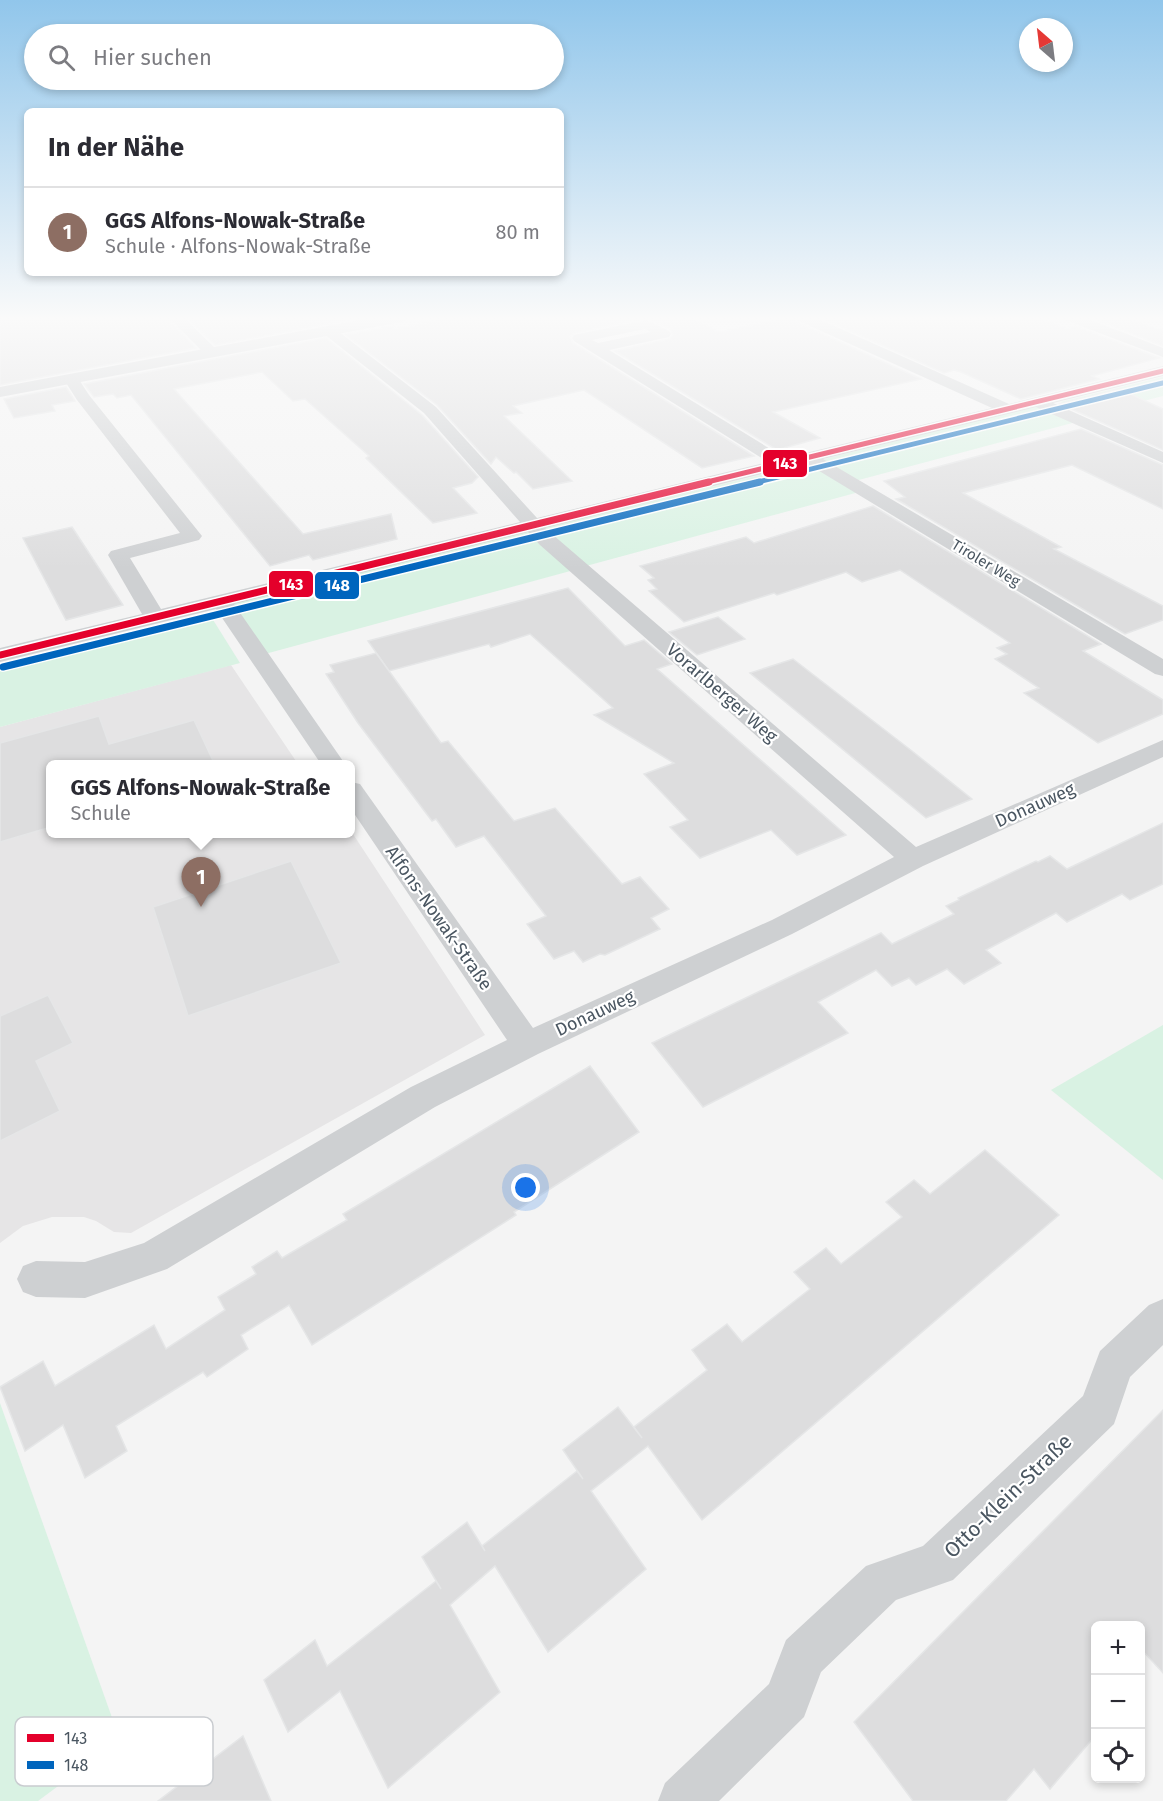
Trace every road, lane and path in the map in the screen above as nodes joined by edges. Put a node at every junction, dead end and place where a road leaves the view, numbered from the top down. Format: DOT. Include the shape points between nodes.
graph roads {
  1 [pos="86,401"];
  2 [pos="419,401"];
  3 [pos="682,401"];
  4 [pos="990,401"];
  5 [pos="1043,401"];
  6 [pos="1039,402"];
  7 [pos="1008,409"];
  8 [pos="809,458"];
  9 [pos="1163,458"];
  10 [pos="783,464"];
  11 [pos="531,525"];
  12 [pos="221,601"];
  13 [pos="155,618"];
  14 [pos="0,655"];
  15 [pos="1163,669"];
  16 [pos="1163,748"];
  17 [pos="330,760"];
  18 [pos="355,796"];
  19 [pos="914,859"];
  20 [pos="527,1045"];
  21 [pos="36,1279"];
  22 [pos="1163,1318"];
  23 [pos="683,1801"];
  1 -- 13 [label="street" via="192,536 118,555"];
  2 -- 11 [label="street, Vorarlberger Weg"];
  3 -- 10 [label="street"];
  4 -- 7 [label="street"];
  5 -- 6 [label="street"];
  6 -- 7 [label="street"];
  6 -- 9 [label="street"];
  7 -- 8 [label="street"];
  8 -- 10 [label="street"];
  8 -- 15 [label="street, Tiroler Weg"];
  10 -- 11 [label="street"];
  11 -- 12 [label="street"];
  11 -- 19 [label="street, Vorarlberger Weg"];
  12 -- 13 [label="street"];
  12 -- 17 [label="street"];
  13 -- 14 [label="street"];
  16 -- 19 [label="street, Donauweg"];
  18 -- 20 [label="street, Alfons-Nowak-Straße"];
  19 -- 20 [label="street, Donauweg" via="782,927"];
  20 -- 21 [label="street, Donauweg" via="423,1097 154,1257 85,1280"];
  22 -- 23 [label="street, Otto-Klein-Straße" via="1114,1365 1099,1409 937,1564 882,1582 803,1657 787,1700"];
}
